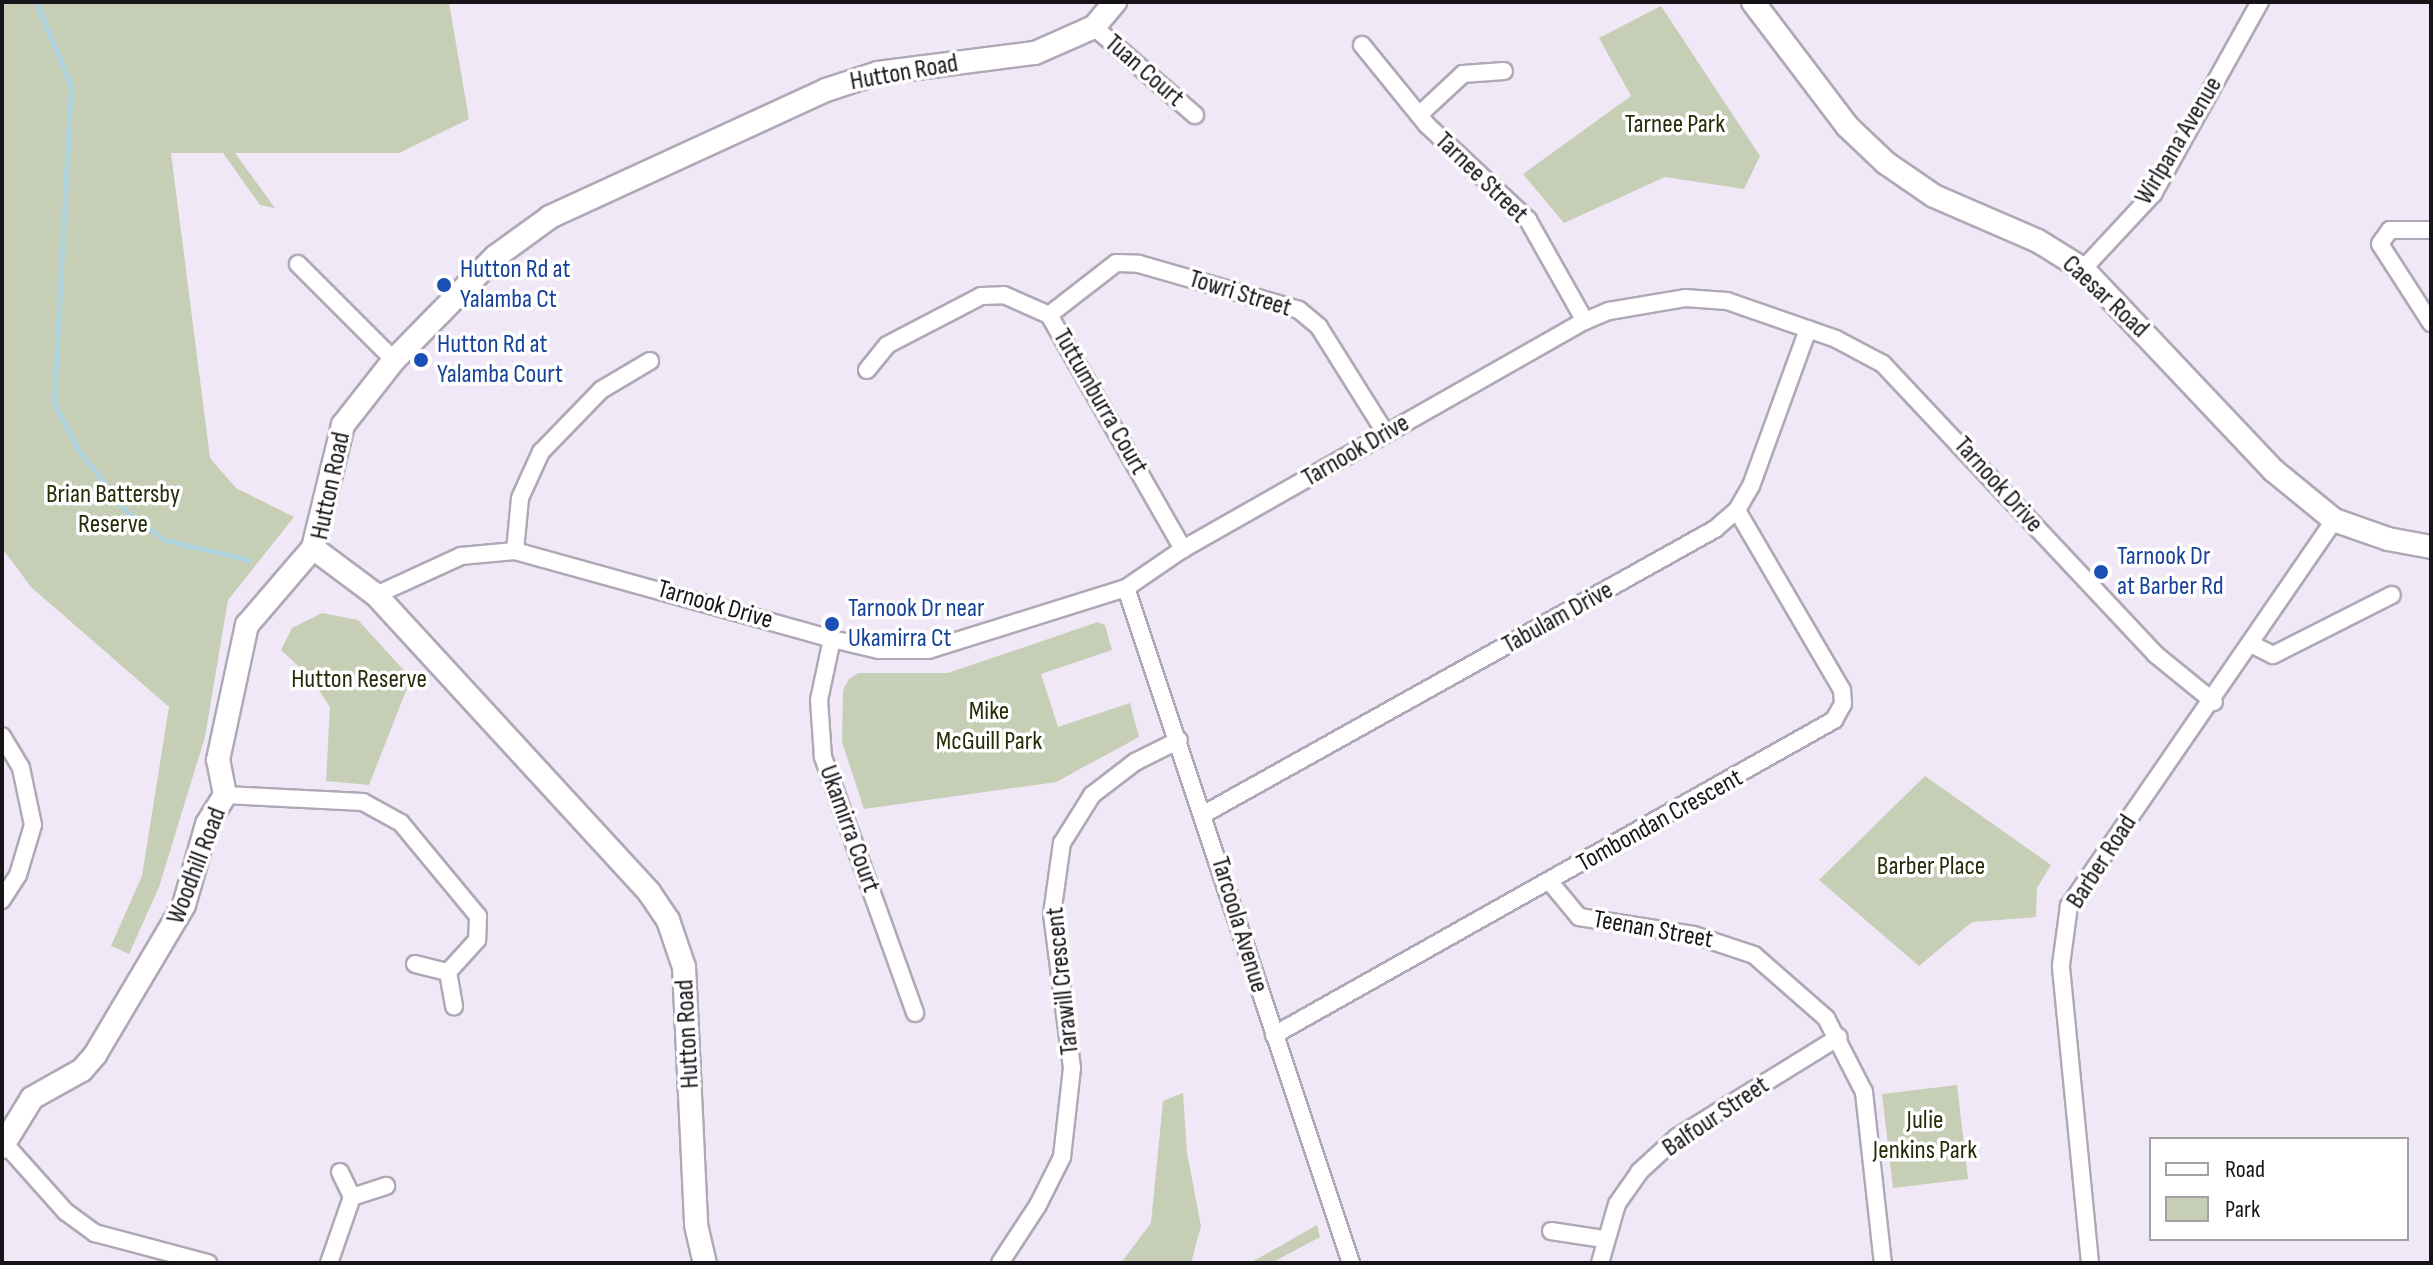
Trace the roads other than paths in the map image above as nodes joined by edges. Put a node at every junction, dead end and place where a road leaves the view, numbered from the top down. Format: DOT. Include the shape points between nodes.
graph roads {
  1 [pos="1115,2"];
  2 [pos="1753,2"];
  3 [pos="2260,2"];
  4 [pos="1094,27"];
  5 [pos="1362,45"];
  6 [pos="1504,71"];
  7 [pos="1195,115"];
  8 [pos="1419,115"];
  9 [pos="2431,230"];
  10 [pos="298,264"];
  11 [pos="2083,269"];
  12 [pos="1049,315"];
  13 [pos="1585,321"];
  14 [pos="2431,323"];
  15 [pos="1808,329"];
  16 [pos="394,360"];
  17 [pos="650,361"];
  18 [pos="867,370"];
  19 [pos="1386,434"];
  20 [pos="1737,510"];
  21 [pos="2334,520"];
  22 [pos="2431,547"];
  23 [pos="313,548"];
  24 [pos="1183,549"];
  25 [pos="515,551"];
  26 [pos="1126,588"];
  27 [pos="376,595"];
  28 [pos="2392,595"];
  29 [pos="832,639"];
  30 [pos="2253,645"];
  31 [pos="2214,702"];
  32 [pos="2,736"];
  33 [pos="1179,740"];
  34 [pos="225,795"];
  35 [pos="1204,814"];
  36 [pos="1550,882"];
  37 [pos="2,900"];
  38 [pos="415,964"];
  39 [pos="448,972"];
  40 [pos="454,1006"];
  41 [pos="915,1013"];
  42 [pos="1274,1035"];
  43 [pos="1839,1037"];
  44 [pos="4,1146"];
  45 [pos="340,1172"];
  46 [pos="386,1186"];
  47 [pos="352,1197"];
  48 [pos="1551,1231"];
  49 [pos="1603,1239"];
  50 [pos="208,1263"];
  51 [pos="329,1263"];
  52 [pos="705,1263"];
  53 [pos="1000,1263"];
  54 [pos="1351,1263"];
  55 [pos="1600,1263"];
  56 [pos="1883,1263"];
  57 [pos="2090,1263"];
  1 -- 4 [label="street, Hutton Road"];
  2 -- 11 [label="street, Caesar Road" via="1847,126 1886,163 1934,196 2038,241"];
  3 -- 11 [label="street, Wirlpana Avenue" via="2153,194"];
  4 -- 7 [label="street, Tuan Court"];
  4 -- 16 [label="street, Hutton Road" via="1035,53 855,78 550,217 495,257"];
  5 -- 8 [label="street, Tarnee Street"];
  6 -- 8 [label="street" via="1463,74"];
  8 -- 13 [label="street, Tarnee Street" via="1528,220"];
  9 -- 14 [label="street" via="2390,230 2380,244"];
  10 -- 16 [label="street"];
  11 -- 21 [label="street, Caesar Road" via="2273,470"];
  12 -- 18 [label="street, Tuttumburra Court" via="1004,295 981,296 887,345"];
  12 -- 19 [label="street, Towri Street" via="1116,263 1139,264 1299,310 1319,327"];
  12 -- 24 [label="street, Tuttumburra Court"];
  13 -- 15 [label="street, Tarnook Drive" via="1609,311 1685,298 1727,301"];
  13 -- 19 [label="street, Tarnook Drive"];
  15 -- 20 [label="street"];
  15 -- 31 [label="street, Tarnook Drive" via="1883,364 2155,654"];
  16 -- 23 [label="street, Hutton Road" via="343,425"];
  17 -- 25 [label="street" via="601,390 541,452 527,473 520,498"];
  19 -- 24 [label="street, Tarnook Drive"];
  20 -- 35 [label="street, Tabulam Drive" via="1702,537"];
  20 -- 36 [label="street, Tombondan Crescent" via="1836,677 1843,704 1834,720 1816,732"];
  21 -- 22 [label="street, Caesar Road"];
  21 -- 30 [label="street, Barber Road"];
  23 -- 27 [label="street, Hutton Road"];
  23 -- 34 [label="street, Woodhill Road" via="247,625 218,760"];
  24 -- 26 [label="street, Tarnook Drive"];
  25 -- 27 [label="street, Tarnook Drive" via="461,556"];
  25 -- 29 [label="street, Tarnook Drive"];
  26 -- 29 [label="street, Tarnook Drive" via="928,650 879,650"];
  26 -- 33 [label="street, Tarcoola Avenue"];
  27 -- 52 [label="street, Hutton Road" via="649,892 668,920 684,967 696,1225"];
  28 -- 30 [label="street" via="2273,655"];
  29 -- 41 [label="street, Ukamirra Court" via="819,700 823,757"];
  30 -- 31 [label="street, Barber Road"];
  31 -- 57 [label="street, Barber Road" via="2081,885 2062,934"];
  32 -- 37 [label="street" via="21,768 33,825 18,875"];
  33 -- 35 [label="street, Tarcoola Avenue"];
  33 -- 53 [label="street, Tarawill Crescent" via="1135,762 1092,795 1062,843 1052,914 1072,1068 1062,1157"];
  34 -- 39 [label="street" via="363,802 401,823 478,916 477,940"];
  34 -- 44 [label="street, Woodhill Road" via="207,824 188,895 159,956 95,1055 82,1070 32,1098"];
  35 -- 42 [label="street, Tarcoola Avenue"];
  36 -- 42 [label="street, Tombondan Crescent"];
  36 -- 43 [label="street, Teenan Street" via="1579,917 1694,935 1754,955 1812,1002"];
  38 -- 39 [label="street"];
  39 -- 40 [label="street"];
  42 -- 54 [label="street, Tarcoola Avenue"];
  43 -- 49 [label="street, Balfour Street" via="1677,1137 1639,1172 1617,1204"];
  43 -- 56 [label="street, Teenan Street" via="1864,1092"];
  44 -- 50 [label="street" via="66,1212 95,1233"];
  45 -- 47 [label="street"];
  46 -- 47 [label="street"];
  47 -- 51 [label="street"];
  48 -- 49 [label="street"];
  49 -- 55 [label="street, Balfour Street"];
}
